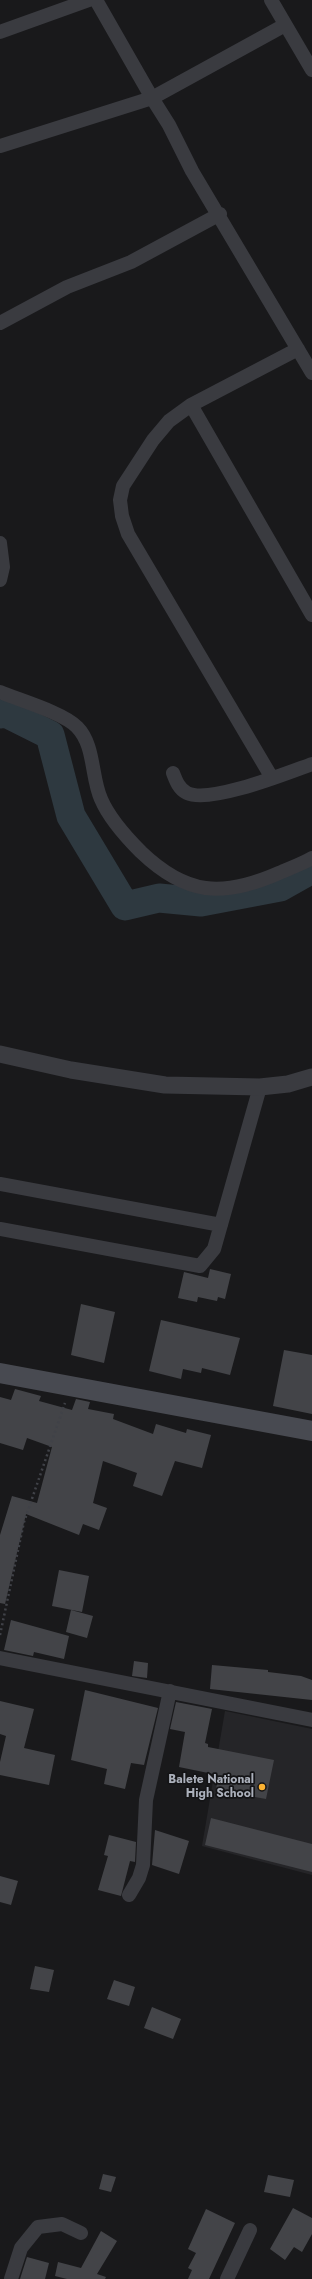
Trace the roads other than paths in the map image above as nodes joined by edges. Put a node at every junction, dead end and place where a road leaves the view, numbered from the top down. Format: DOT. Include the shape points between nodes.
graph roads {
  1 [pos="89,0"];
  2 [pos="96,0"];
  3 [pos="271,0"];
  4 [pos="285,25"];
  5 [pos="0,32"];
  6 [pos="312,70"];
  7 [pos="152,98"];
  8 [pos="0,146"];
  9 [pos="220,214"];
  10 [pos="0,323"];
  11 [pos="298,349"];
  12 [pos="312,373"];
  13 [pos="191,405"];
  14 [pos="0,543"];
  15 [pos="0,580"];
  16 [pos="312,615"];
  17 [pos="0,692"];
  18 [pos="312,764"];
  19 [pos="173,773"];
  20 [pos="272,778"];
  21 [pos="312,858"];
  22 [pos="0,1054"];
  23 [pos="312,1077"];
  24 [pos="260,1088"];
  25 [pos="0,1184"];
  26 [pos="221,1225"];
  27 [pos="0,1229"];
  28 [pos="0,1373"];
  29 [pos="312,1431"];
  30 [pos="0,1658"];
  31 [pos="170,1692"];
  32 [pos="312,1720"];
  33 [pos="129,1895"];
  34 [pos="250,2230"];
  35 [pos="81,2233"];
  36 [pos="11,2279"];
  37 [pos="227,2279"];
  1 -- 5 [label="street"];
  2 -- 7 [label="street"];
  3 -- 4 [label="street"];
  4 -- 6 [label="street"];
  4 -- 7 [label="street"];
  7 -- 8 [label="street"];
  7 -- 9 [label="street"];
  9 -- 10 [label="street" via="131,262 67,287"];
  9 -- 11 [label="street"];
  11 -- 12 [label="street"];
  11 -- 13 [label="street"];
  13 -- 16 [label="street"];
  13 -- 20 [label="street" via="169,421 129,475 120,500 122,516 128,534"];
  14 -- 15 [label="street" via="3,567"];
  17 -- 21 [label="street" via="64,718 78,727 89,752 101,798 126,837 168,875 192,886 217,890 243,886 270,877"];
  18 -- 20 [label="street"];
  19 -- 20 [label="street" via="180,788 186,793 202,797"];
  22 -- 24 [label="street" via="71,1070 164,1085"];
  23 -- 24 [label="street"];
  24 -- 26 [label="street"];
  25 -- 26 [label="street"];
  26 -- 27 [label="street" via="214,1248 200,1266"];
  28 -- 29 [label="main road"];
  30 -- 31 [label="street"];
  31 -- 32 [label="street"];
  31 -- 33 [label="street" via="146,1800 143,1865"];
  34 -- 37 [label="street"];
  35 -- 36 [label="street" via="62,2224 38,2227 21,2248"];
}
